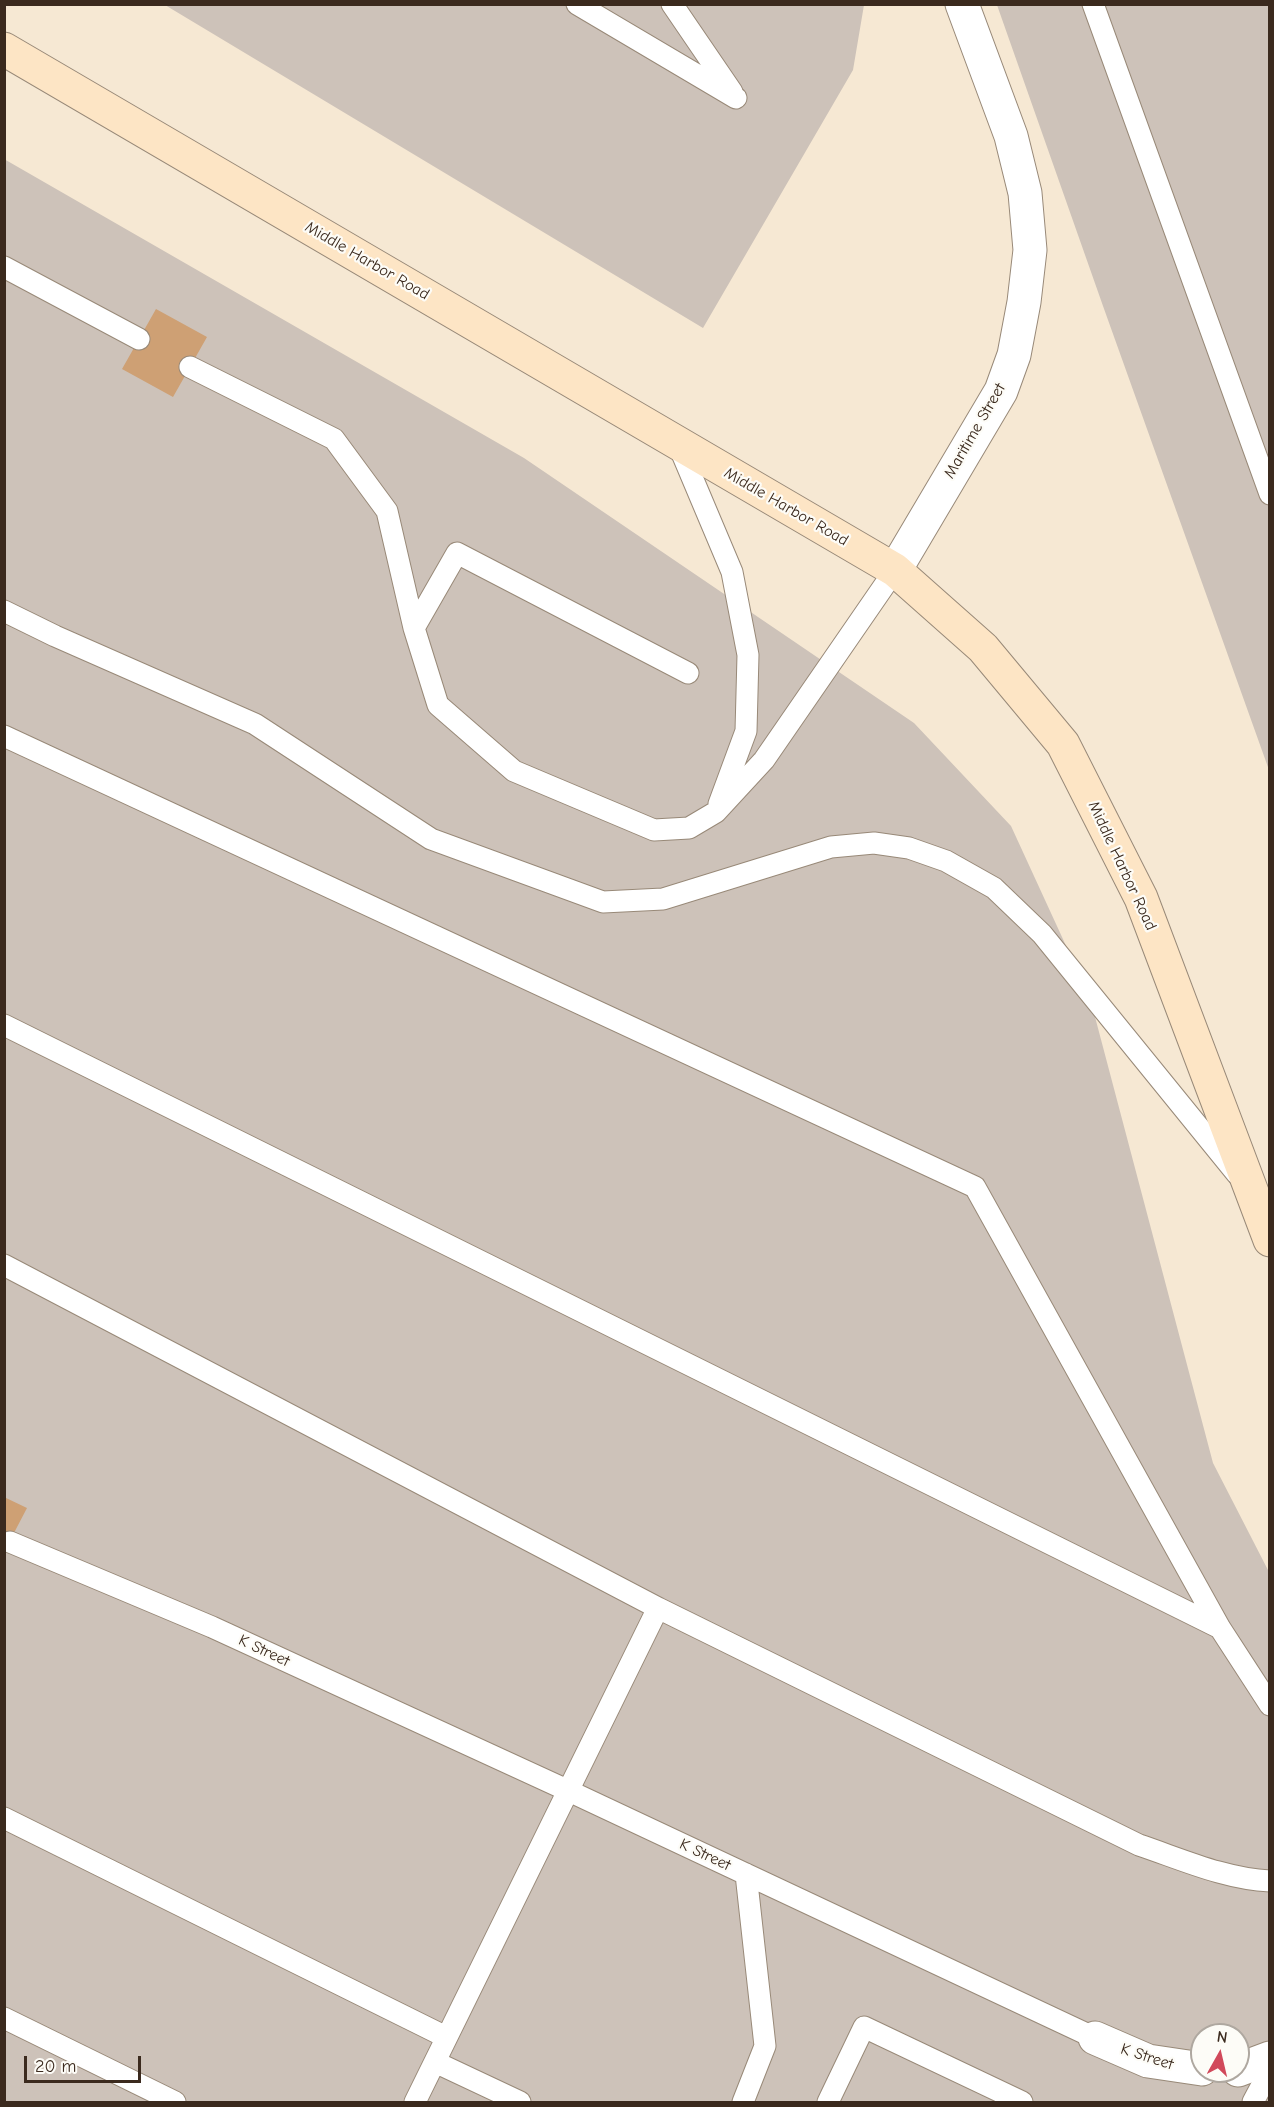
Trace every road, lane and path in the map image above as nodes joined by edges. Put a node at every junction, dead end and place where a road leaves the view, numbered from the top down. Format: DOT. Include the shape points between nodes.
graph roads {
  1 [pos="577,4"];
  2 [pos="672,4"];
  3 [pos="962,4"];
  4 [pos="1093,4"];
  5 [pos="4,49"];
  6 [pos="4,267"];
  7 [pos="139,339"];
  8 [pos="190,367"];
  9 [pos="678,443"];
  10 [pos="1269,494"];
  11 [pos="895,570"];
  12 [pos="4,611"];
  13 [pos="414,628"];
  14 [pos="688,673"];
  15 [pos="4,736"];
  16 [pos="716,812"];
  17 [pos="4,1026"];
  18 [pos="1249,1188"];
  19 [pos="1269,1240"];
  20 [pos="4,1264"];
  21 [pos="10,1542"];
  22 [pos="658,1608"];
  23 [pos="1220,1628"];
  24 [pos="1269,1705"];
  25 [pos="569,1791"];
  26 [pos="4,1818"];
  27 [pos="747,1874"];
  28 [pos="1269,1881"];
  29 [pos="4,2018"];
  30 [pos="446,2037"];
  31 [pos="1095,2038"];
  32 [pos="1269,2058"];
  33 [pos="435,2062"];
  34 [pos="1190,2067"];
  35 [pos="1269,2070"];
  36 [pos="1254,2092"];
  37 [pos="176,2103"];
  38 [pos="415,2103"];
  39 [pos="520,2103"];
  40 [pos="743,2103"];
  41 [pos="828,2103"];
  42 [pos="1022,2103"];
  1 -- 2 [label="lane" via="736,98"];
  3 -- 11 [label="street, Maritime Street" via="1011,136 1025,193 1030,250 1024,302 1014,355 1000,391"];
  4 -- 10 [label="lane"];
  5 -- 9 [label="main road, Middle Harbor Road"];
  6 -- 7 [label="lane"];
  8 -- 13 [label="lane" via="334,439 387,511"];
  9 -- 11 [label="main road, Middle Harbor Road"];
  9 -- 16 [label="lane" via="732,572 748,655 746,731"];
  11 -- 16 [label="lane" via="764,760"];
  11 -- 18 [label="main road, Middle Harbor Road" via="983,648 1063,744 1141,898"];
  12 -- 18 [label="lane" via="255,723 431,839 603,902 663,899 831,847 874,843 909,848 946,861 994,888 1042,934"];
  13 -- 14 [label="lane" via="457,553"];
  13 -- 16 [label="lane" via="438,705 514,771 654,830 688,828"];
  15 -- 23 [label="lane" via="975,1187"];
  17 -- 23 [label="lane"];
  18 -- 19 [label="main road, Middle Harbor Road"];
  20 -- 22 [label="lane"];
  21 -- 25 [label="lane, K Street" via="212,1627"];
  22 -- 25 [label="lane"];
  22 -- 28 [label="lane" via="1139,1845 1220,1872"];
  23 -- 24 [label="lane"];
  25 -- 27 [label="lane, K Street"];
  25 -- 30 [label="lane"];
  26 -- 30 [label="lane"];
  27 -- 31 [label="lane, K Street"];
  27 -- 40 [label="lane" via="765,2046"];
  29 -- 37 [label="lane"];
  30 -- 33 [label="lane"];
  31 -- 34 [label="street, K Street" via="1148,2061"];
  32 -- 36 [label="street"];
  33 -- 38 [label="lane"];
  33 -- 39 [label="lane"];
  35 -- 36 [label="lane"];
  41 -- 42 [label="lane" via="864,2027"];
}
